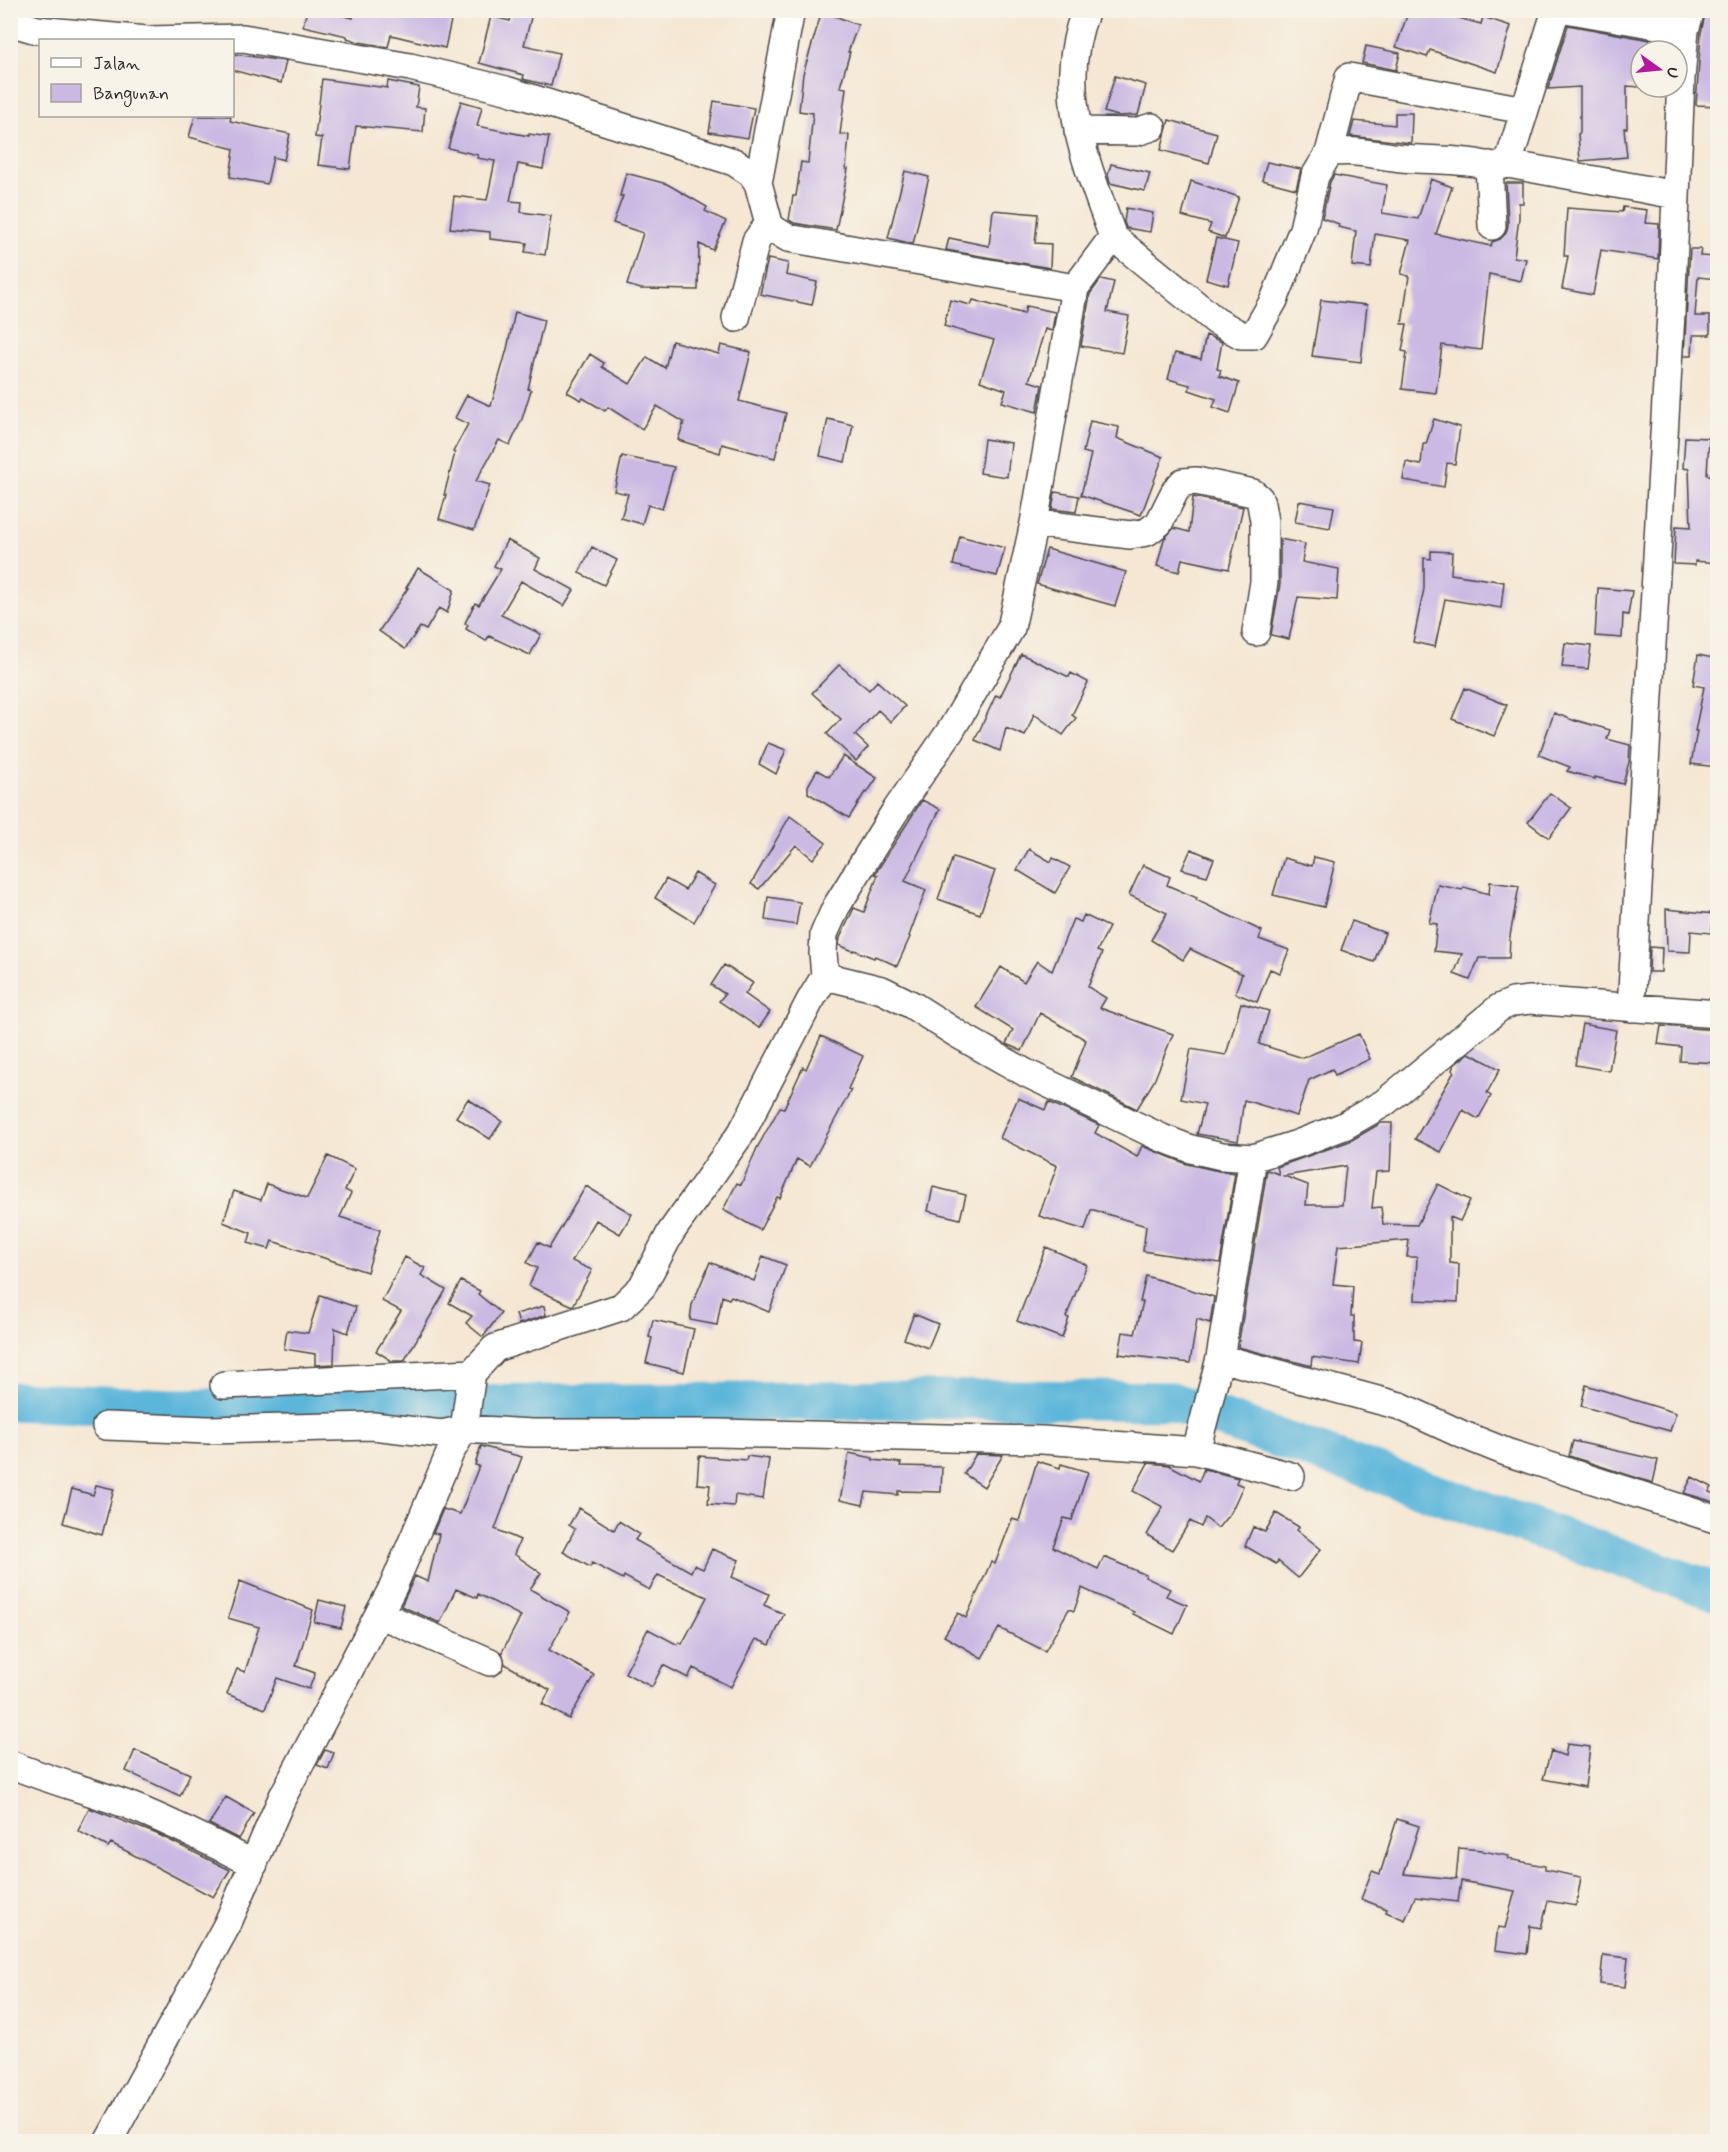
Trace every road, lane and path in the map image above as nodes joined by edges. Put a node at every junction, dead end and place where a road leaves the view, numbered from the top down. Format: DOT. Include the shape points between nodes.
graph roads {
  1 [pos="791,10"];
  2 [pos="1086,10"];
  3 [pos="1556,10"];
  4 [pos="1571,10"];
  5 [pos="1688,20"];
  6 [pos="10,22"];
  7 [pos="136,39"];
  8 [pos="195,39"];
  9 [pos="1524,110"];
  10 [pos="1152,127"];
  11 [pos="1078,131"];
  12 [pos="1329,153"];
  13 [pos="1499,164"];
  14 [pos="758,183"];
  15 [pos="1676,195"];
  16 [pos="1492,226"];
  17 [pos="770,227"];
  18 [pos="1113,237"];
  19 [pos="1074,288"];
  20 [pos="736,318"];
  21 [pos="1034,523"];
  22 [pos="1256,632"];
  23 [pos="825,976"];
  24 [pos="1631,1008"];
  25 [pos="1718,1014"];
  26 [pos="1253,1158"];
  27 [pos="1220,1358"];
  28 [pos="472,1376"];
  29 [pos="224,1385"];
  30 [pos="465,1422"];
  31 [pos="106,1426"];
  32 [pos="1197,1445"];
  33 [pos="1291,1476"];
  34 [pos="1718,1520"];
  35 [pos="379,1614"];
  36 [pos="490,1662"];
  37 [pos="10,1764"];
  38 [pos="254,1864"];
  39 [pos="108,2142"];
  1 -- 14 [label="street"];
  2 -- 11 [label="street" via="1073,60 1071,93"];
  3 -- 9 [label="street"];
  4 -- 5 [label="street"];
  5 -- 15 [label="street"];
  6 -- 7 [label="street" via="37,30"];
  8 -- 14 [label="street" via="243,38 410,66 506,90 734,162"];
  9 -- 12 [label="street" via="1348,76"];
  9 -- 13 [label="street"];
  10 -- 11 [label="street" via="1136,132"];
  11 -- 18 [label="street"];
  12 -- 13 [label="street" via="1350,151"];
  12 -- 18 [label="street" via="1315,176 1299,240 1274,300 1254,334 1241,335 1216,321"];
  13 -- 15 [label="street"];
  13 -- 16 [label="street"];
  14 -- 17 [label="street"];
  15 -- 24 [label="street"];
  17 -- 19 [label="street" via="788,238"];
  17 -- 20 [label="street" via="756,241"];
  18 -- 19 [label="street"];
  19 -- 21 [label="street"];
  21 -- 22 [label="street" via="1130,535 1147,532 1159,523 1183,482 1196,481 1253,493 1262,504 1264,521 1264,582"];
  21 -- 23 [label="street" via="1011,628 951,730 836,907 824,934"];
  23 -- 26 [label="street" via="882,990 1026,1074 1162,1138 1222,1156"];
  23 -- 28 [label="street" via="742,1132 671,1232 642,1287 621,1307 495,1348"];
  24 -- 25 [label="street"];
  24 -- 26 [label="street" via="1513,1002 1499,1008 1384,1103 1344,1126"];
  26 -- 27 [label="street"];
  27 -- 32 [label="street"];
  27 -- 34 [label="street" via="1400,1406 1506,1452"];
  28 -- 29 [label="street"];
  28 -- 30 [label="street"];
  30 -- 31 [label="street" via="442,1434 373,1426 208,1430"];
  30 -- 32 [label="street" via="532,1433 718,1433"];
  30 -- 35 [label="street"];
  32 -- 33 [label="street"];
  35 -- 36 [label="street"];
  35 -- 38 [label="street" via="282,1798"];
  37 -- 38 [label="street" via="131,1806"];
  38 -- 39 [label="street" via="227,1925"];
}
